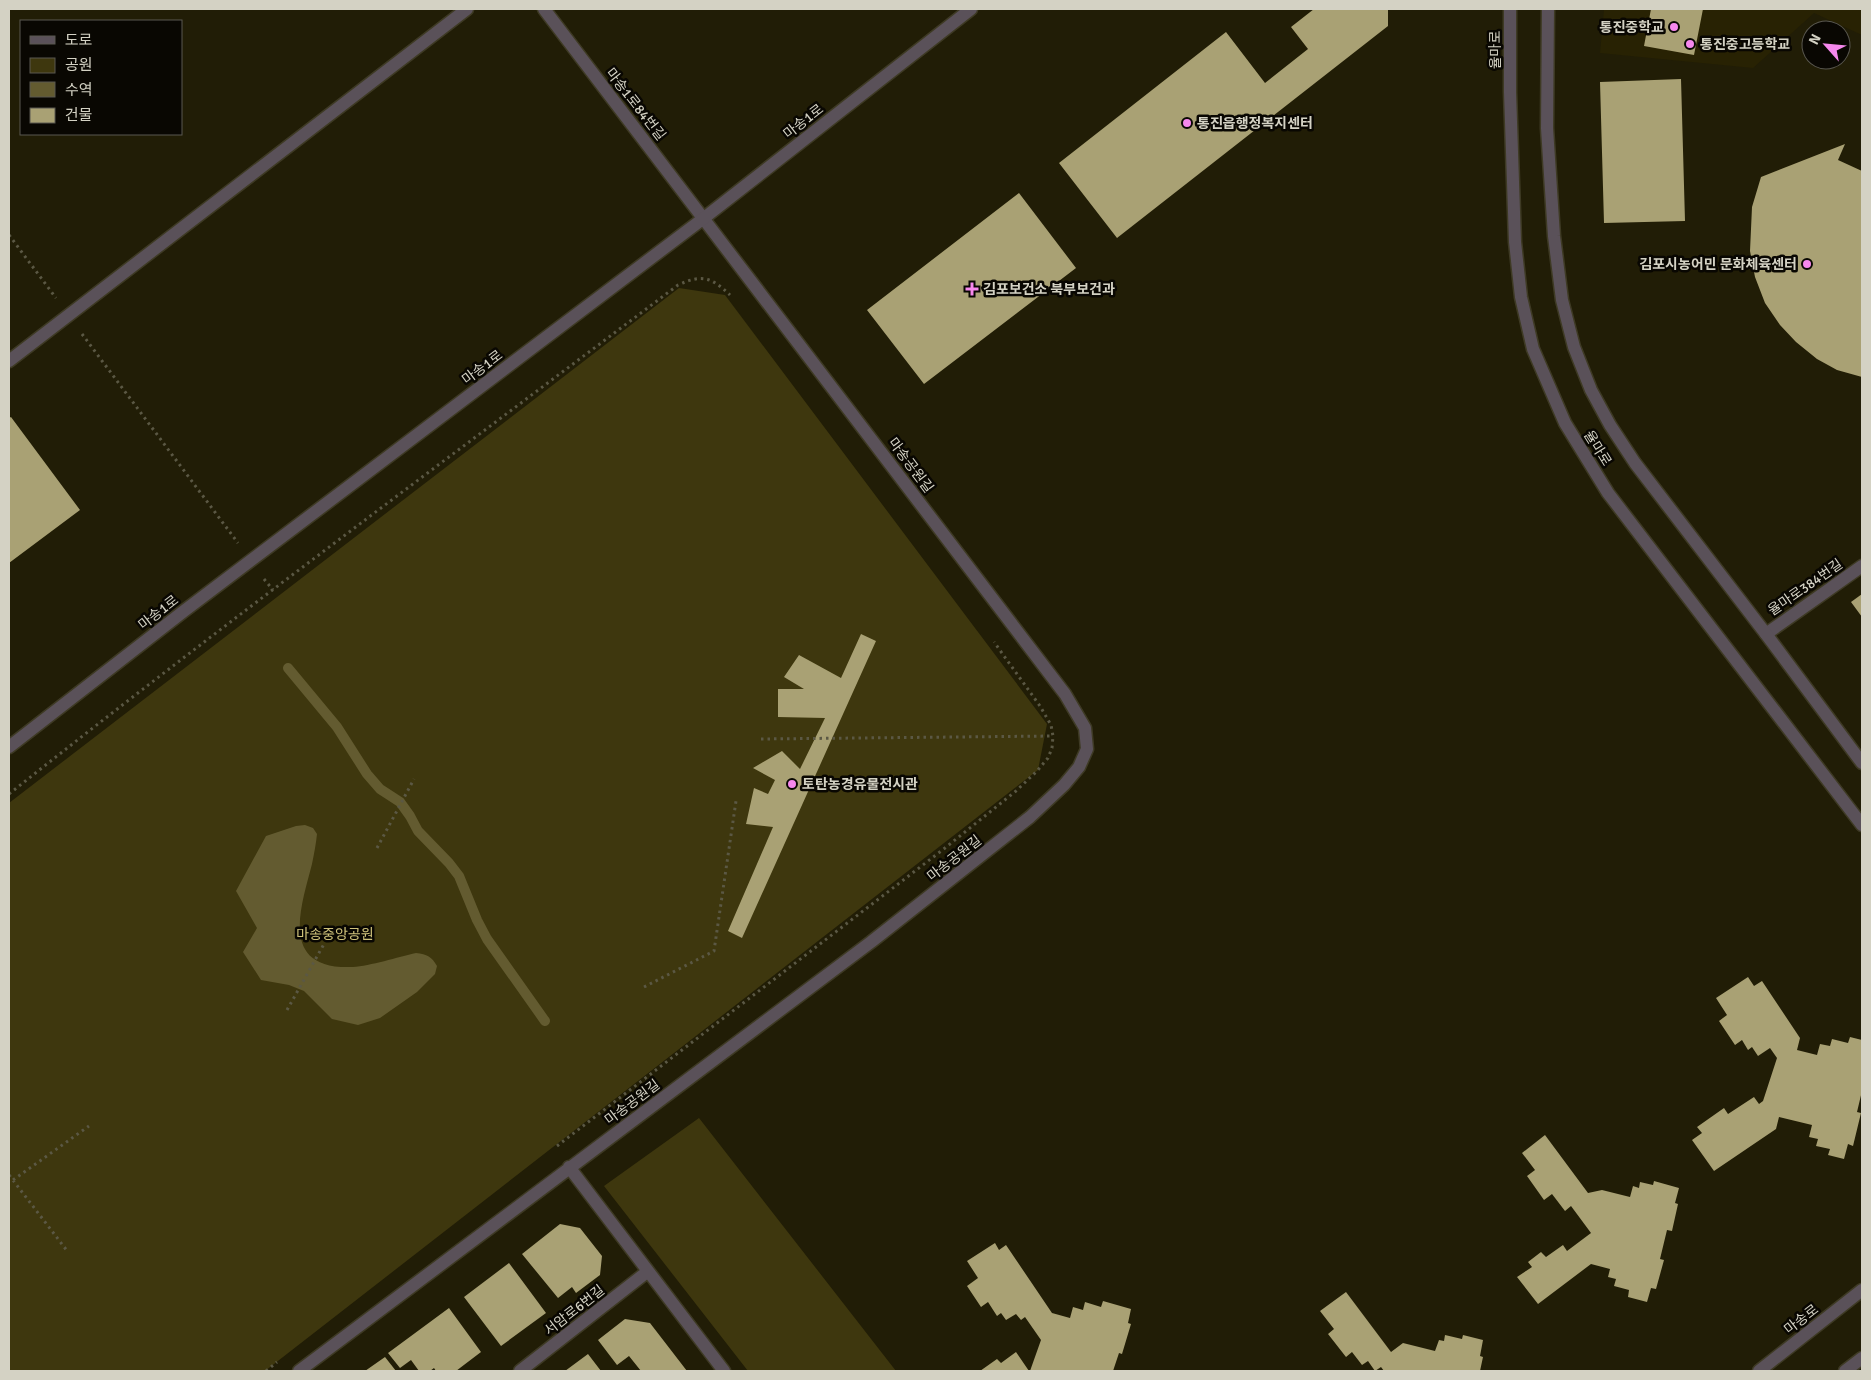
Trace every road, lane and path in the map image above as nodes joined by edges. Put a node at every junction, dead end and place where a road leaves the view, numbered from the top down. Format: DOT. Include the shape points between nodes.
graph roads {
  1 [pos="467,9"];
  2 [pos="544,9"];
  3 [pos="971,9"];
  4 [pos="1510,9"];
  5 [pos="1548,9"];
  6 [pos="704,218"];
  7 [pos="9,235"];
  8 [pos="736,302"];
  9 [pos="69,316"];
  10 [pos="9,362"];
  11 [pos="250,561"];
  12 [pos="1862,566"];
  13 [pos="273,590"];
  14 [pos="988,634"];
  15 [pos="1766,634"];
  16 [pos="1053,736"];
  17 [pos="761,739"];
  18 [pos="9,747"];
  19 [pos="1862,763"];
  20 [pos="414,779"];
  21 [pos="9,794"];
  22 [pos="736,801"];
  23 [pos="1862,825"];
  24 [pos="376,848"];
  25 [pos="324,944"];
  26 [pos="644,988"];
  27 [pos="287,1010"];
  28 [pos="89,1126"];
  29 [pos="550,1151"];
  30 [pos="569,1167"];
  31 [pos="9,1175"];
  32 [pos="13,1180"];
  33 [pos="68,1252"];
  34 [pos="647,1272"];
  35 [pos="1862,1290"];
  36 [pos="1862,1358"];
  37 [pos="278,1362"];
  38 [pos="266,1371"];
  39 [pos="299,1371"];
  40 [pos="520,1371"];
  41 [pos="724,1371"];
  42 [pos="1759,1371"];
  43 [pos="1845,1371"];
  1 -- 9 [label="street"];
  2 -- 6 [label="street, 마송1로84번길"];
  3 -- 6 [label="street, 마송1로"];
  4 -- 23 [label="street, 율마로" via="1515,242 1521,296 1533,349 1565,423 1608,493"];
  5 -- 15 [label="street, 율마로" via="1547,128 1554,236 1562,300 1574,347 1591,390 1635,463"];
  6 -- 11 [label="street, 마송1로"];
  6 -- 30 [label="street, 마송공원길" via="1065,694 1085,728 1086,749 1079,767 1064,786 1030,818 871,942"];
  7 -- 9 [label="path"];
  8 -- 13 [label="path" via="717,283 708,279 692,279 678,285"];
  9 -- 10 [label="street"];
  9 -- 11 [label="path"];
  11 -- 13 [label="path"];
  11 -- 18 [label="street, 마송1로"];
  12 -- 15 [label="street, 율마로384번길"];
  13 -- 21 [label="path"];
  14 -- 16 [label="path" via="1040,706 1051,725"];
  15 -- 19 [label="street, 율마로"];
  16 -- 17 [label="path"];
  16 -- 29 [label="path" via="1048,758 1016,791"];
  20 -- 24 [label="path"];
  22 -- 26 [label="path" via="714,951"];
  25 -- 27 [label="path"];
  28 -- 32 [label="path"];
  30 -- 34 [label="street"];
  30 -- 39 [label="street, 마송공원길"];
  31 -- 32 [label="path"];
  32 -- 33 [label="path"];
  34 -- 40 [label="street, 서암로6번길"];
  34 -- 41 [label="street"];
  35 -- 42 [label="street, 마송로"];
  36 -- 43 [label="street"];
  37 -- 38 [label="path"];
}
